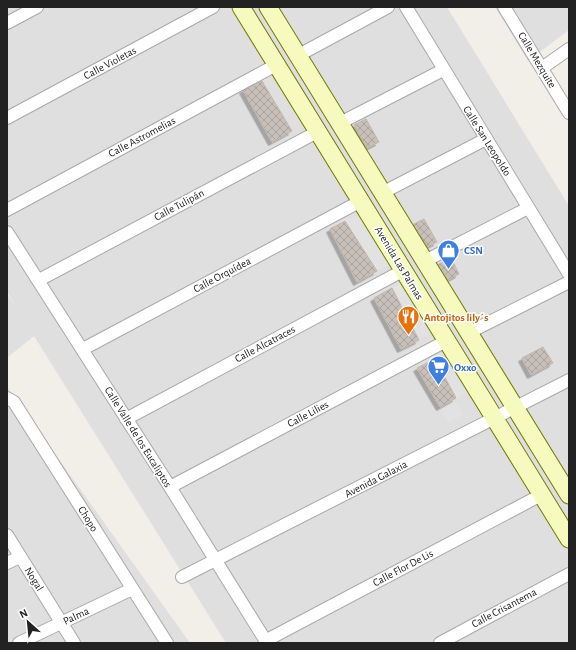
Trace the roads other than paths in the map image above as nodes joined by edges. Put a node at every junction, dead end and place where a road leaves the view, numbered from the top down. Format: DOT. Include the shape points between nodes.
graph roads {
  1 [pos="37,7"];
  2 [pos="213,7"];
  3 [pos="242,7"];
  4 [pos="268,7"];
  5 [pos="388,7"];
  6 [pos="406,7"];
  7 [pos="504,7"];
  8 [pos="7,23"];
  9 [pos="569,49"];
  10 [pos="297,56"];
  11 [pos="276,65"];
  12 [pos="542,68"];
  13 [pos="443,70"];
  14 [pos="569,112"];
  15 [pos="7,118"];
  16 [pos="340,123"];
  17 [pos="319,131"];
  18 [pos="486,140"];
  19 [pos="382,193"];
  20 [pos="361,201"];
  21 [pos="528,208"];
  22 [pos="7,210"];
  23 [pos="7,232"];
  24 [pos="425,261"];
  25 [pos="404,270"];
  26 [pos="569,274"];
  27 [pos="39,280"];
  28 [pos="569,282"];
  29 [pos="468,333"];
  30 [pos="446,341"];
  31 [pos="83,349"];
  32 [pos="569,380"];
  33 [pos="7,398"];
  34 [pos="515,408"];
  35 [pos="126,419"];
  36 [pos="494,420"];
  37 [pos="567,486"];
  38 [pos="170,487"];
  39 [pos="541,495"];
  40 [pos="7,535"];
  41 [pos="569,539"];
  42 [pos="20,557"];
  43 [pos="214,560"];
  44 [pos="7,563"];
  45 [pos="569,574"];
  46 [pos="182,577"];
  47 [pos="132,589"];
  48 [pos="61,623"];
  49 [pos="266,642"];
  50 [pos="19,643"];
  51 [pos="74,643"];
  52 [pos="167,643"];
  53 [pos="440,643"];
  1 -- 8 [label="street"];
  2 -- 15 [label="street, Calle Violetas"];
  3 -- 11 [label="street, Avenida Las Palmas"];
  4 -- 10 [label="street, Avenida Las Palmas"];
  5 -- 10 [label="street"];
  6 -- 13 [label="street, Calle San Leopoldo"];
  7 -- 12 [label="street, Calle Mezquite"];
  9 -- 12 [label="street"];
  10 -- 16 [label="street, Avenida Las Palmas"];
  11 -- 17 [label="street, Avenida Las Palmas"];
  11 -- 22 [label="street, Calle Astromelias"];
  12 -- 14 [label="street, Calle Mezquite"];
  13 -- 16 [label="street"];
  13 -- 18 [label="street, Calle San Leopoldo"];
  16 -- 19 [label="street, Avenida Las Palmas"];
  17 -- 20 [label="street, Avenida Las Palmas"];
  17 -- 27 [label="street, Calle Tulipán"];
  18 -- 19 [label="street"];
  18 -- 21 [label="street, Calle San Leopoldo"];
  19 -- 24 [label="street, Avenida Las Palmas"];
  20 -- 25 [label="street, Avenida Las Palmas"];
  20 -- 31 [label="street, Calle Orquídea"];
  21 -- 24 [label="street"];
  21 -- 26 [label="street, Calle San Leopoldo"];
  23 -- 27 [label="street, Calle Valle de los Eucaliptos"];
  24 -- 29 [label="street, Avenida Las Palmas"];
  25 -- 30 [label="street, Avenida Las Palmas"];
  25 -- 35 [label="street, Calle Alcatraces"];
  27 -- 31 [label="street, Calle Valle de los Eucaliptos"];
  28 -- 29 [label="street"];
  29 -- 34 [label="street, Avenida Las Palmas"];
  30 -- 36 [label="street, Avenida Las Palmas"];
  30 -- 38 [label="street, Calle Lilies"];
  31 -- 35 [label="street, Calle Valle de los Eucaliptos"];
  32 -- 34 [label="street, Avenida Galaxia"];
  33 -- 47 [label="street, Chopo" via="14,402"];
  34 -- 36 [label="street, Avenida Galaxia"];
  34 -- 37 [label="street, Avenida Las Palmas"];
  35 -- 38 [label="street, Calle Valle de los Eucaliptos"];
  36 -- 39 [label="street, Avenida Las Palmas"];
  36 -- 43 [label="street, Avenida Galaxia"];
  38 -- 43 [label="street, Calle Valle de los Eucaliptos"];
  39 -- 41 [label="street, Avenida Las Palmas"];
  39 -- 49 [label="street, Calle Flor De Lis"];
  40 -- 42 [label="street, Nogal"];
  42 -- 44 [label="street"];
  42 -- 48 [label="street, Nogal"];
  43 -- 46 [label="street, Avenida Galaxia"];
  43 -- 49 [label="street, Calle Valle de los Eucaliptos"];
  45 -- 53 [label="street, Calle Crisantema"];
  47 -- 48 [label="street, Palma"];
  47 -- 52 [label="street, Chopo"];
  48 -- 50 [label="street, Palma"];
  48 -- 51 [label="street, Nogal"];
}
